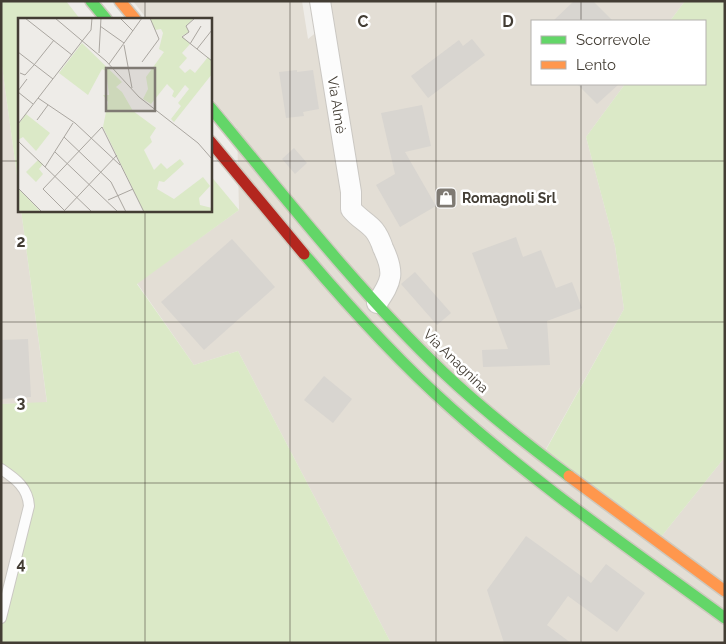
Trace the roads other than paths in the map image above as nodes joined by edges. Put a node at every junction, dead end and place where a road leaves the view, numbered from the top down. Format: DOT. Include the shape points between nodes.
graph roads {
  1 [pos="92,1"];
  2 [pos="120,1"];
  3 [pos="320,1"];
  4 [pos="105,18"];
  5 [pos="134,18"];
  6 [pos="211,108"];
  7 [pos="211,142"];
  8 [pos="377,303"];
  9 [pos="1,469"];
  10 [pos="725,591"];
  11 [pos="1,618"];
  12 [pos="725,618"];
  1 -- 4 [label="main road"];
  2 -- 5 [label="main road"];
  3 -- 8 [label="street, Via Almè" via="351,192 351,209 374,231 389,262 390,282"];
  6 -- 8 [label="main road, Via Anagnina"];
  7 -- 12 [label="main road" via="374,334 440,399 530,475"];
  8 -- 10 [label="main road, Via Anagnina" via="443,372 496,419"];
  9 -- 11 [label="lane" via="23,486 30,506"];
}
